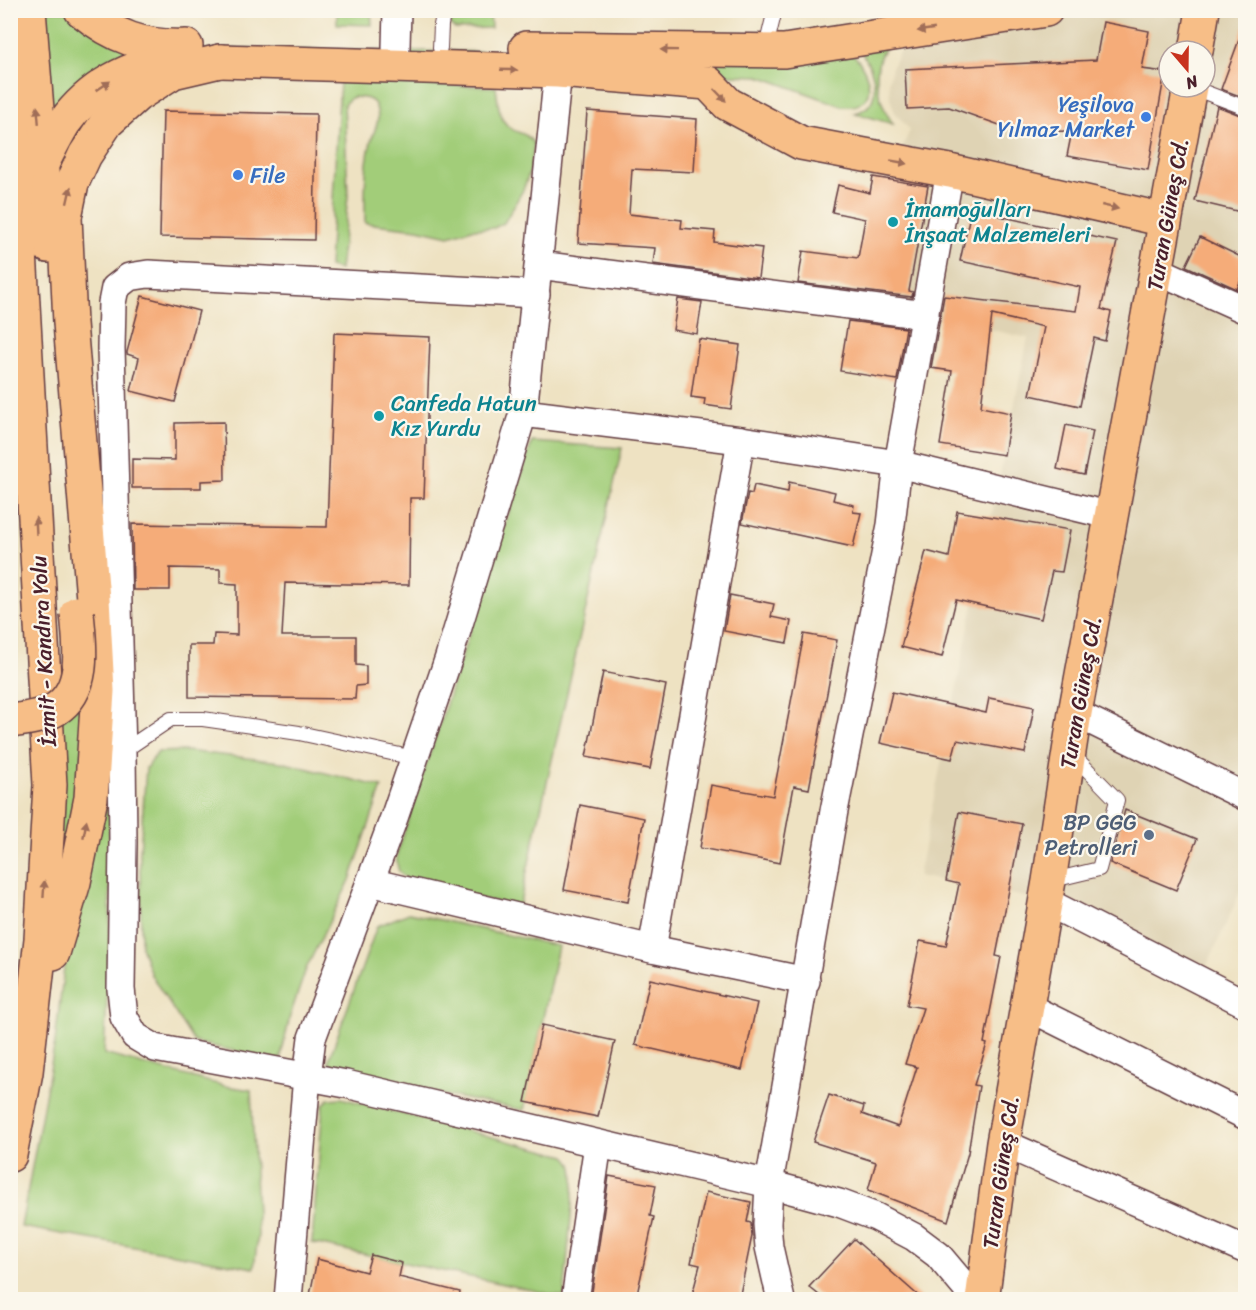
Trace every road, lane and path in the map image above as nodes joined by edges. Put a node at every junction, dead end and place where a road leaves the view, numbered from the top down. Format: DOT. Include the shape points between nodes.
graph roads {
  1 [pos="29,10"];
  2 [pos="81,10"];
  3 [pos="120,10"];
  4 [pos="397,10"];
  5 [pos="444,10"];
  6 [pos="775,10"];
  7 [pos="1046,10"];
  8 [pos="1203,10"];
  9 [pos="960,18"];
  10 [pos="1198,39"];
  11 [pos="396,47"];
  12 [pos="440,48"];
  13 [pos="765,51"];
  14 [pos="220,53"];
  15 [pos="558,71"];
  16 [pos="10,74"];
  17 [pos="1217,97"];
  18 [pos="1188,99"];
  19 [pos="1245,108"];
  20 [pos="42,164"];
  21 [pos="950,171"];
  22 [pos="1165,220"];
  23 [pos="539,265"];
  24 [pos="1157,270"];
  25 [pos="536,294"];
  26 [pos="1245,310"];
  27 [pos="925,315"];
  28 [pos="523,412"];
  29 [pos="741,440"];
  30 [pos="898,464"];
  31 [pos="1112,516"];
  32 [pos="1075,713"];
  33 [pos="10,721"];
  34 [pos="1070,751"];
  35 [pos="122,752"];
  36 [pos="414,758"];
  37 [pos="1245,797"];
  38 [pos="370,882"];
  39 [pos="1047,891"];
  40 [pos="652,949"];
  41 [pos="806,981"];
  42 [pos="1245,1004"];
  43 [pos="33,1005"];
  44 [pos="1026,1006"];
  45 [pos="306,1077"];
  46 [pos="1245,1116"];
  47 [pos="1003,1143"];
  48 [pos="598,1144"];
  49 [pos="10,1155"];
  50 [pos="769,1184"];
  51 [pos="1245,1250"];
  52 [pos="288,1299"];
  53 [pos="575,1299"];
  54 [pos="781,1299"];
  55 [pos="976,1299"];
  56 [pos="982,1299"];
  20 -- 1 [label="main road, one-way"];
  2 -- 14 [label="main road" via="118,36 143,44"];
  3 -- 14 [label="main road" via="134,22 166,36"];
  4 -- 11 [label="street"];
  5 -- 12 [label="lane"];
  6 -- 13 [label="lane"];
  7 -- 9 [label="main road"];
  8 -- 10 [label="main road"];
  9 -- 13 [label="main road, one-way" via="784,51"];
  11 -- 12 [label="main road"];
  11 -- 14 [label="main road"];
  13 -- 12 [label="main road, one-way"];
  14 -- 15 [label="main road, one-way"];
  20 -- 14 [label="main road, one-way" via="64,123 86,98 112,80 144,66"];
  43 -- 14 [label="main road, one-way" via="74,882 91,798 98,691 64,217 72,183 107,122 137,94 174,72"];
  15 -- 21 [label="main road, one-way" via="708,83 728,104 801,143"];
  15 -- 23 [label="street"];
  43 -- 16 [label="main road, İzmit - Kandıra Yolu, one-way" via="51,785"];
  17 -- 19 [label="lane"];
  18 -- 22 [label="main road, Turan Güneş Cd."];
  20 -- 33 [label="main road, bridge" via="79,669 74,689 56,709"];
  21 -- 22 [label="main road, one-way"];
  21 -- 27 [label="street"];
  22 -- 24 [label="main road, Turan Güneş Cd."];
  23 -- 25 [label="street"];
  23 -- 27 [label="street"];
  24 -- 26 [label="street"];
  24 -- 31 [label="main road, Turan Güneş Cd."];
  25 -- 28 [label="street"];
  25 -- 35 [label="street" via="148,274 129,277 115,288 111,370"];
  27 -- 30 [label="street"];
  28 -- 29 [label="street"];
  28 -- 36 [label="street"];
  29 -- 30 [label="street"];
  29 -- 40 [label="street"];
  30 -- 31 [label="street"];
  30 -- 41 [label="street" via="891,525 834,811"];
  31 -- 32 [label="main road, Turan Güneş Cd."];
  32 -- 34 [label="main road, Turan Güneş Cd."];
  32 -- 37 [label="street"];
  34 -- 39 [label="main road, Turan Güneş Cd."];
  34 -- 39 [label="lane" via="1117,800 1098,869"];
  35 -- 36 [label="lane" via="171,719 203,719 299,733"];
  35 -- 45 [label="street" via="124,1017 135,1036 155,1048"];
  36 -- 38 [label="street"];
  38 -- 40 [label="street"];
  38 -- 45 [label="street" via="312,1038"];
  39 -- 42 [label="street"];
  39 -- 44 [label="main road, Turan Güneş Cd."];
  40 -- 41 [label="street"];
  41 -- 50 [label="street"];
  43 -- 49 [label="main road, İzmit - Kandıra Yolu" via="26,1072"];
  44 -- 46 [label="street"];
  44 -- 47 [label="main road, Turan Güneş Cd."];
  45 -- 48 [label="street"];
  45 -- 52 [label="street"];
  47 -- 51 [label="street"];
  47 -- 56 [label="main road, Turan Güneş Cd."];
  48 -- 50 [label="street"];
  48 -- 53 [label="street"];
  50 -- 54 [label="street" via="769,1247"];
  50 -- 55 [label="street" via="839,1203 914,1237 938,1255"];
}
